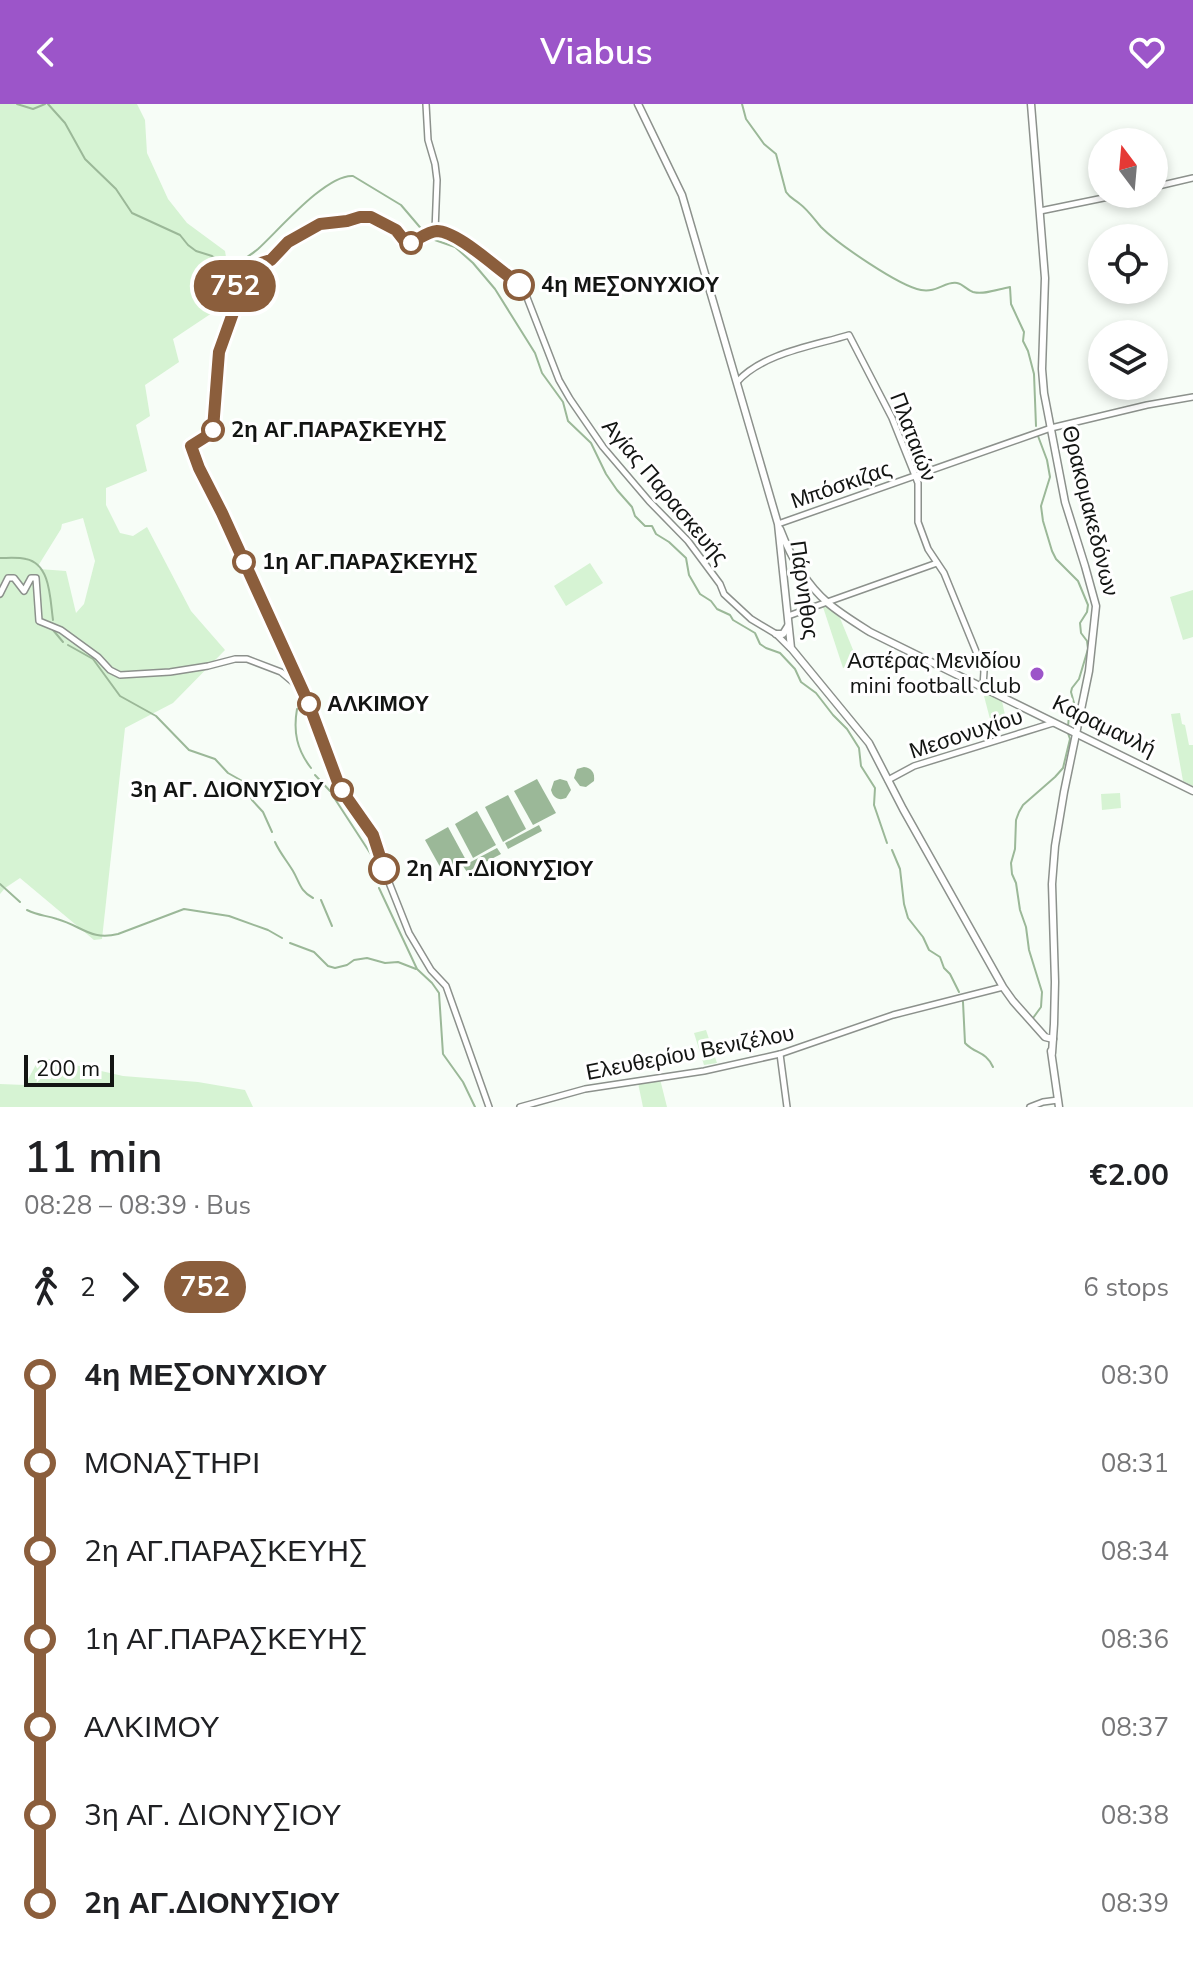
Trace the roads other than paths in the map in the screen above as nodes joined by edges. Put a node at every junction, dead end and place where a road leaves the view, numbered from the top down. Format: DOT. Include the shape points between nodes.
graph roads {
  1 [pos="426,104"];
  2 [pos="638,104"];
  3 [pos="1031,104"];
  4 [pos="1193,178"];
  5 [pos="1168,184"];
  6 [pos="1088,201"];
  7 [pos="1040,211"];
  8 [pos="435,231"];
  9 [pos="737,382"];
  10 [pos="1193,397"];
  11 [pos="1051,428"];
  12 [pos="915,476"];
  13 [pos="778,524"];
  14 [pos="937,563"];
  15 [pos="0,594"];
  16 [pos="827,603"];
  17 [pos="787,616"];
  18 [pos="788,626"];
  19 [pos="776,634"];
  20 [pos="791,648"];
  21 [pos="293,671"];
  22 [pos="288,677"];
  23 [pos="983,687"];
  24 [pos="303,692"];
  25 [pos="1055,722"];
  26 [pos="1077,733"];
  27 [pos="1141,765"];
  28 [pos="1164,776"];
  29 [pos="888,780"];
  30 [pos="1193,791"];
  31 [pos="1003,987"];
  32 [pos="1052,1036"];
  33 [pos="780,1054"];
  34 [pos="1059,1103"];
  35 [pos="489,1107"];
  36 [pos="520,1107"];
  37 [pos="787,1107"];
  38 [pos="1030,1107"];
  1 -- 8 [label="street" via="437,180"];
  2 -- 9 [label="main road, Πάρνηθος" via="679,188"];
  3 -- 7 [label="main road, Θρακομακεδόνων"];
  4 -- 5 [label="street"];
  6 -- 7 [label="street"];
  7 -- 11 [label="main road, Θρακομακεδόνων" via="1045,278 1042,374"];
  8 -- 19 [label="street, Αγίας Παρασκευής" via="462,242 517,282 559,380 603,447 688,541 724,594"];
  8 -- 21 [label="street" via="407,244 396,230 368,217 328,223 288,242 271,260 234,271 235,300 219,352 213,429 191,449"];
  9 -- 12 [label="street, Πλαταιών" via="771,358 849,335"];
  9 -- 13 [label="main road, Πάρνηθος"];
  10 -- 11 [label="street, Μπόσκιζας"];
  11 -- 12 [label="street, Μπόσκιζας"];
  11 -- 26 [label="main road, Θρακομακεδόνων" via="1065,502 1096,606"];
  12 -- 13 [label="street, Μπόσκιζας"];
  12 -- 14 [label="street, Πλαταιών" via="918,522"];
  13 -- 16 [label="main road, Καραμανλή" via="797,565"];
  13 -- 17 [label="main road, Πάρνηθος"];
  14 -- 16 [label="street"];
  14 -- 23 [label="street, Πλαταιών" via="984,671"];
  15 -- 22 [label="street" via="8,578 24,591 36,578 39,621 61,630 120,675 244,658"];
  16 -- 17 [label="street"];
  16 -- 23 [label="main road, Καραμανλή" via="870,632"];
  17 -- 18 [label="main road, Πάρνηθος"];
  18 -- 19 [label="main road"];
  18 -- 20 [label="main road, Πάρνηθος"];
  19 -- 20 [label="street, Αγίας Παρασκευής"];
  20 -- 29 [label="main road, Πάρνηθος" via="859,729"];
  21 -- 22 [label="street"];
  21 -- 24 [label="street"];
  22 -- 24 [label="street"];
  23 -- 25 [label="main road, Καραμανλή"];
  24 -- 35 [label="street" via="340,788 373,835 409,933 448,991"];
  25 -- 26 [label="main road, Καραμανλή"];
  25 -- 29 [label="street, Μεσονυχίου" via="914,766"];
  26 -- 27 [label="main road, Καραμανλή"];
  26 -- 32 [label="main road, Θρακομακεδόνων" via="1054,859"];
  27 -- 28 [label="main road, Καραμανλή"];
  27 -- 28 [label="main road" via="1145,776"];
  28 -- 30 [label="main road, Καραμανλή"];
  29 -- 31 [label="main road, Πάρνηθος"];
  31 -- 32 [label="main road, Πάρνηθος" via="1040,1030"];
  31 -- 33 [label="street, Ελευθερίου Βενιζέλου" via="907,1011"];
  32 -- 34 [label="main road"];
  33 -- 36 [label="street, Ελευθερίου Βενιζέλου" via="585,1089"];
  33 -- 37 [label="street"];
  34 -- 38 [label="street"];
}
